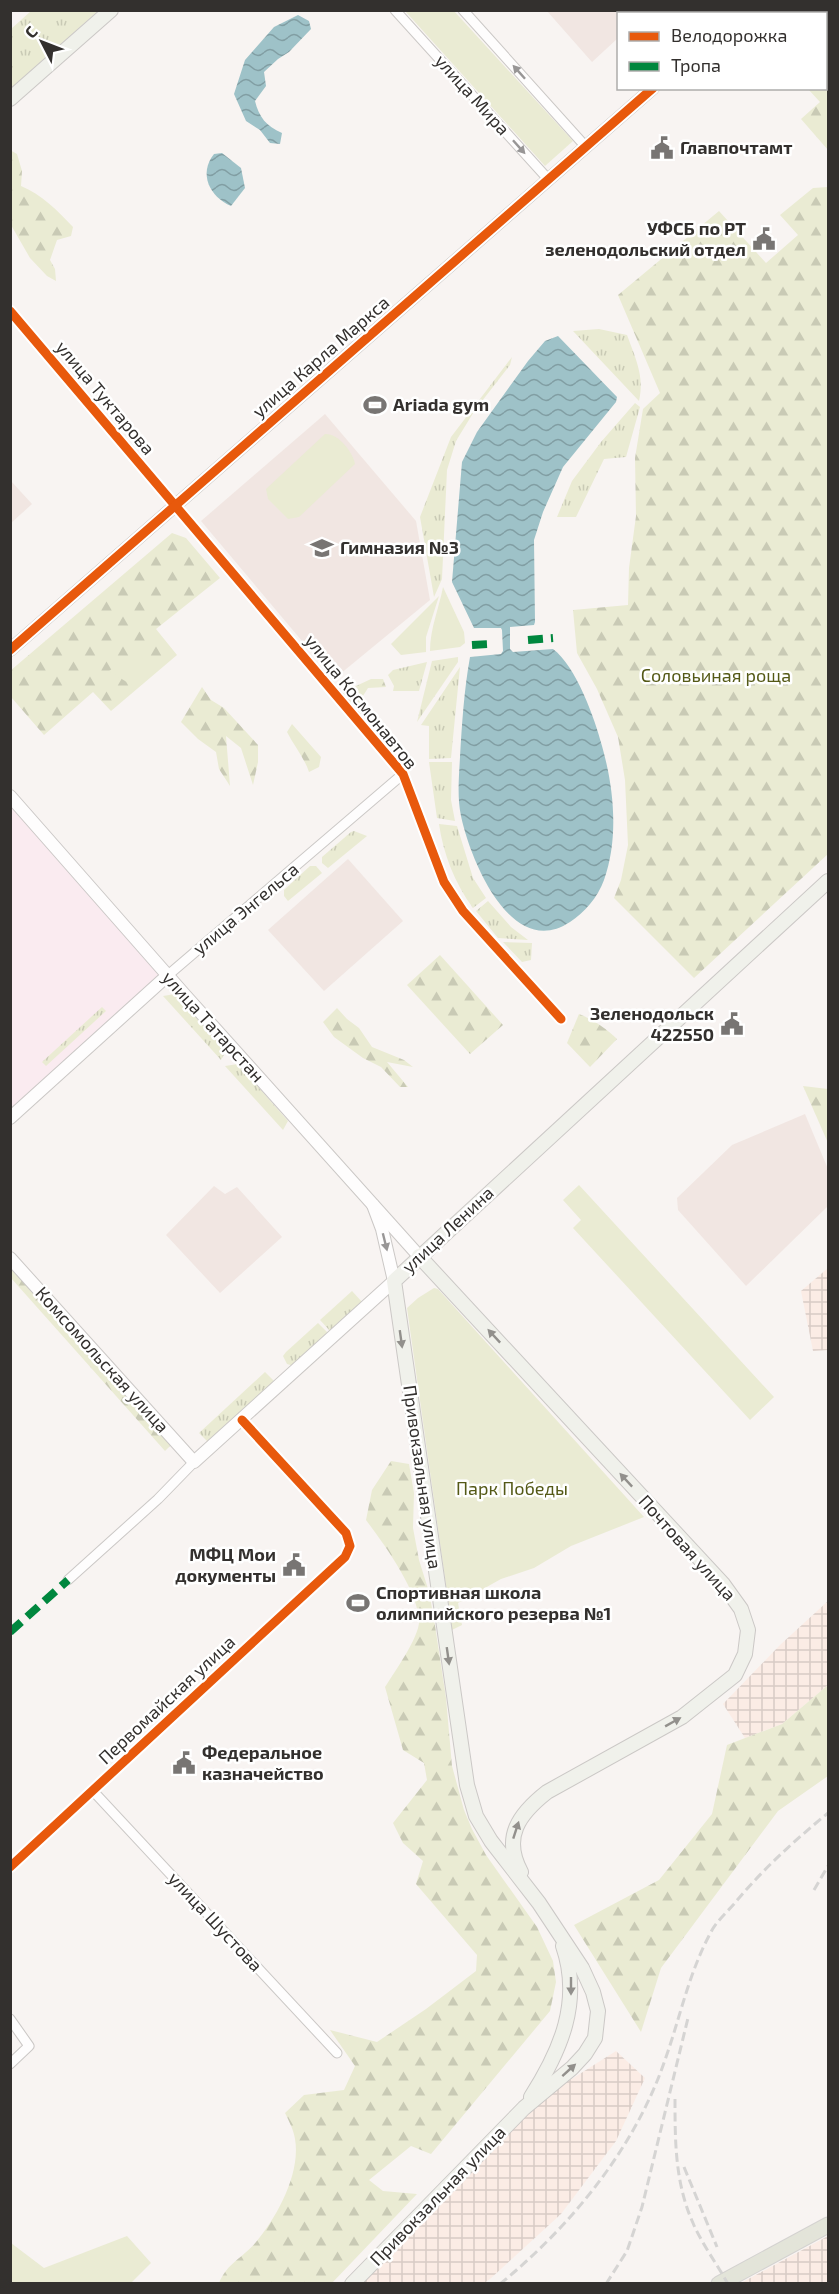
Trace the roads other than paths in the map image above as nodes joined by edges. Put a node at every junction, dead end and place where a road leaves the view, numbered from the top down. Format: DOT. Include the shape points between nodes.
graph roads {
  1 [pos="111,10"];
  2 [pos="395,10"];
  3 [pos="463,10"];
  4 [pos="651,90"];
  5 [pos="10,99"];
  6 [pos="586,147"];
  7 [pos="548,179"];
  8 [pos="10,312"];
  9 [pos="175,506"];
  10 [pos="10,650"];
  11 [pos="403,774"];
  12 [pos="10,796"];
  13 [pos="828,881"];
  14 [pos="167,976"];
  15 [pos="561,1019"];
  16 [pos="10,1118"];
  17 [pos="373,1204"];
  18 [pos="419,1256"];
  19 [pos="10,1258"];
  20 [pos="394,1281"];
  21 [pos="242,1420"];
  22 [pos="194,1462"];
  23 [pos="68,1580"];
  24 [pos="93,1791"];
  25 [pos="10,1867"];
  26 [pos="538,1903"];
  27 [pos="557,1930"];
  28 [pos="10,2019"];
  29 [pos="337,2054"];
  30 [pos="10,2064"];
  31 [pos="524,2108"];
  32 [pos="828,2225"];
  33 [pos="351,2283"];
  34 [pos="718,2283"];
  1 -- 5 [label="main road"];
  2 -- 7 [label="street, улица Мира, one-way"];
  6 -- 3 [label="street, one-way"];
  4 -- 6 [label="street, улица Карла Маркса"];
  6 -- 7 [label="street, улица Карла Маркса"];
  7 -- 9 [label="street, улица Карла Маркса"];
  8 -- 9 [label="street, улица Туктарова"];
  9 -- 10 [label="street, улица Карла Маркса"];
  9 -- 11 [label="street, улица Космонавтов"];
  11 -- 14 [label="street, улица Энгельса"];
  11 -- 15 [label="street, улица Космонавтов" via="444,882 463,911"];
  12 -- 14 [label="street, улица Татарстан"];
  13 -- 18 [label="main road, улица Ленина"];
  14 -- 16 [label="street, улица Энгельса"];
  14 -- 17 [label="street, улица Татарстан"];
  17 -- 18 [label="street, улица Татарстан"];
  17 -- 20 [label="street, one-way"];
  18 -- 20 [label="main road, улица Ленина"];
  26 -- 18 [label="main road, Почтовая улица, one-way" via="516,1863 512,1843 516,1825 529,1806 709,1698 735,1675 745,1654 748,1630 741,1609 723,1584"];
  19 -- 22 [label="street, Комсомольская улица"];
  20 -- 21 [label="street, улица Ленина"];
  20 -- 26 [label="main road, Привокзальная улица, one-way" via="467,1785 476,1816 491,1841"];
  21 -- 22 [label="street, улица Ленина"];
  21 -- 24 [label="street, Первомайская улица" via="346,1533 350,1546 345,1557"];
  22 -- 23 [label="street, улица Ленина"];
  24 -- 25 [label="street, Первомайская улица"];
  24 -- 29 [label="street, улица Шустова"];
  26 -- 27 [label="main road"];
  27 -- 31 [label="main road, one-way" via="571,1974 566,2026 545,2075"];
  31 -- 27 [label="main road, one-way" via="585,2054 595,2038 598,2022 586,1976"];
  28 -- 30 [label="street" via="29,2046"];
  31 -- 33 [label="main road, Привокзальная улица"];
  32 -- 34 [label="main road"];
}
